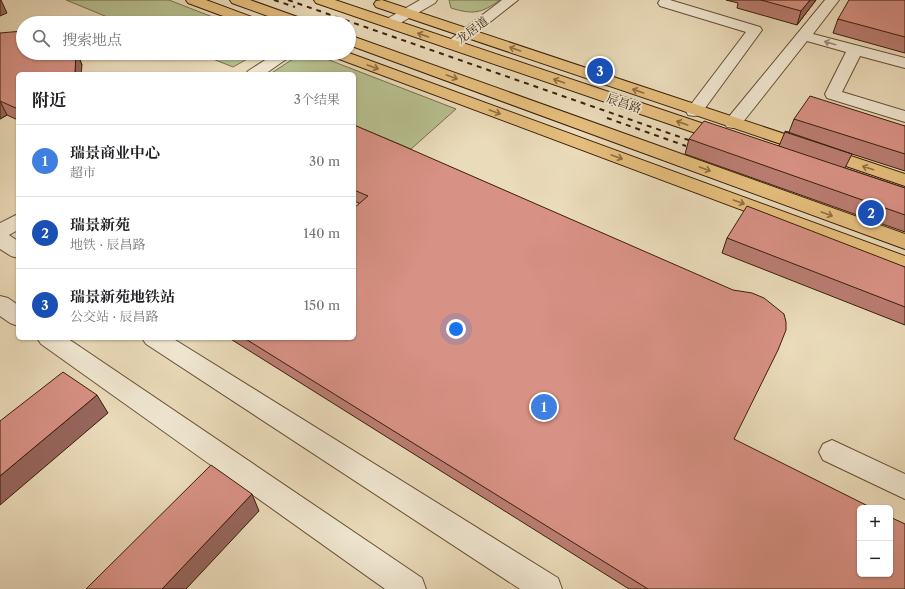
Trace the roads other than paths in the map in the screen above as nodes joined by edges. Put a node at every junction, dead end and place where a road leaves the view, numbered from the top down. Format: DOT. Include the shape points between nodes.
graph roads {
  1 [pos="193,0"];
  2 [pos="237,0"];
  3 [pos="321,0"];
  4 [pos="367,0"];
  5 [pos="430,0"];
  6 [pos="511,0"];
  7 [pos="832,0"];
  8 [pos="665,3"];
  9 [pos="408,13"];
  10 [pos="236,16"];
  11 [pos="282,16"];
  12 [pos="390,23"];
  13 [pos="468,33"];
  14 [pos="804,36"];
  15 [pos="356,43"];
  16 [pos="452,45"];
  17 [pos="855,50"];
  18 [pos="276,60"];
  19 [pos="355,60"];
  20 [pos="905,63"];
  21 [pos="257,72"];
  22 [pos="694,111"];
  23 [pos="905,117"];
  24 [pos="733,123"];
  25 [pos="737,141"];
  26 [pos="905,180"];
  27 [pos="16,222"];
  28 [pos="0,232"];
  29 [pos="0,239"];
  30 [pos="905,242"];
  31 [pos="16,250"];
  32 [pos="905,264"];
  33 [pos="0,304"];
  34 [pos="16,315"];
  35 [pos="52,340"];
  36 [pos="157,340"];
  37 [pos="832,452"];
  38 [pos="905,487"];
  39 [pos="411,589"];
  40 [pos="547,589"];
  1 -- 10 [label="main road"];
  2 -- 11 [label="main road"];
  3 -- 12 [label="main road, 辰昌路"];
  4 -- 9 [label="main road"];
  5 -- 9 [label="street"];
  6 -- 13 [label="street, 龙居道"];
  7 -- 14 [label="street"];
  8 -- 22 [label="street" via="755,30"];
  9 -- 12 [label="street"];
  9 -- 13 [label="main road"];
  16 -- 12 [label="main road, 辰昌路, one-way"];
  13 -- 16 [label="street, 龙居道"];
  22 -- 13 [label="main road, one-way"];
  17 -- 14 [label="street, one-way"];
  14 -- 24 [label="street"];
  15 -- 30 [label="main road, one-way"];
  25 -- 16 [label="main road, 辰昌路, one-way"];
  17 -- 20 [label="street"];
  17 -- 23 [label="street" via="833,94"];
  18 -- 21 [label="street"];
  19 -- 32 [label="main road, one-way"];
  22 -- 24 [label="main road"];
  26 -- 24 [label="main road, one-way"];
  27 -- 28 [label="street"];
  29 -- 31 [label="street"];
  33 -- 34 [label="street"];
  35 -- 39 [label="street"];
  36 -- 40 [label="street"];
  37 -- 38 [label="street"];
}
